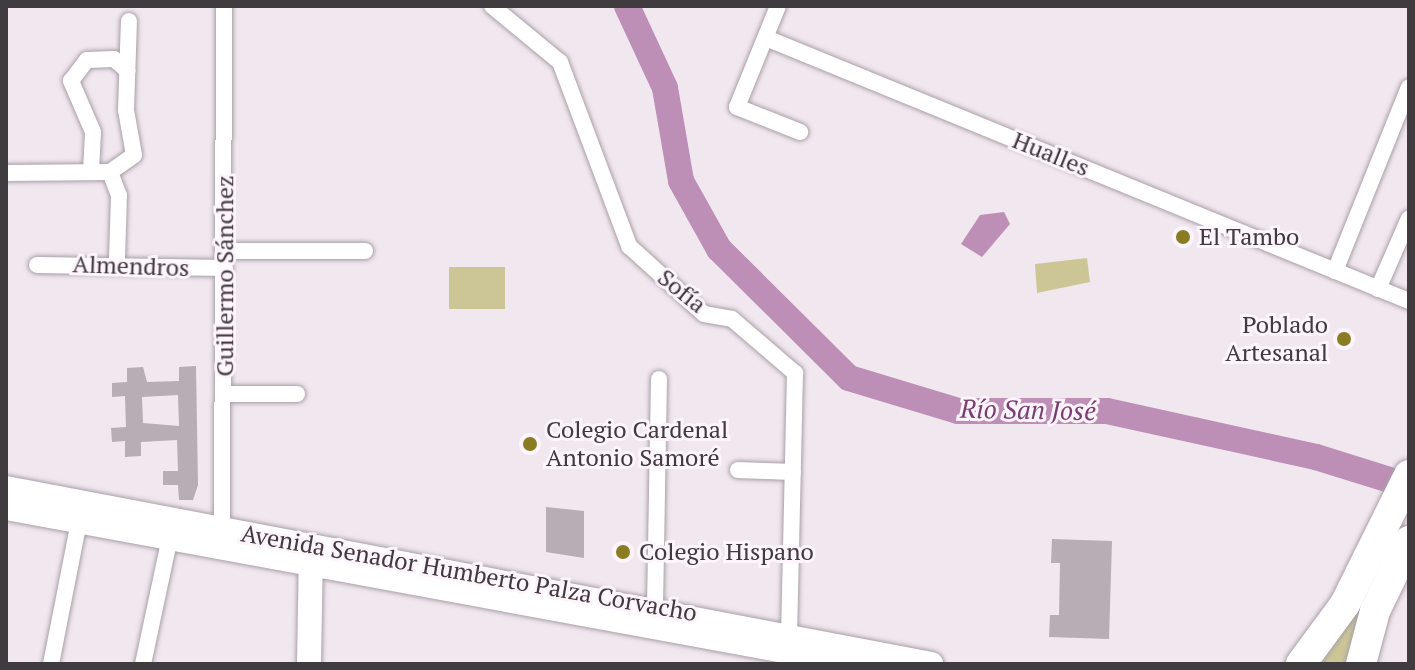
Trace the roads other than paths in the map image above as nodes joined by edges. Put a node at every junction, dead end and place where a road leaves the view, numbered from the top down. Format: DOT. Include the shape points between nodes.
graph roads {
  1 [pos="224,6"];
  2 [pos="492,6"];
  3 [pos="778,6"];
  4 [pos="129,21"];
  5 [pos="766,38"];
  6 [pos="128,71"];
  7 [pos="1409,87"];
  8 [pos="800,132"];
  9 [pos="91,171"];
  10 [pos="110,172"];
  11 [pos="6,173"];
  12 [pos="1409,218"];
  13 [pos="365,251"];
  14 [pos="225,259"];
  15 [pos="117,260"];
  16 [pos="37,265"];
  17 [pos="1335,271"];
  18 [pos="1378,289"];
  19 [pos="1409,301"];
  20 [pos="659,379"];
  21 [pos="226,394"];
  22 [pos="297,394"];
  23 [pos="738,470"];
  24 [pos="793,472"];
  25 [pos="1409,475"];
  26 [pos="6,488"];
  27 [pos="6,508"];
  28 [pos="79,521"];
  29 [pos="170,537"];
  30 [pos="222,537"];
  31 [pos="1409,541"];
  32 [pos="311,554"];
  33 [pos="655,607"];
  34 [pos="793,650"];
  35 [pos="51,664"];
  36 [pos="143,664"];
  37 [pos="309,664"];
  38 [pos="855,664"];
  39 [pos="931,664"];
  40 [pos="1301,664"];
  41 [pos="1361,664"];
  1 -- 14 [label="street, Guillermo Sánchez"];
  2 -- 24 [label="street, Sofía" via="560,62 629,246 704,314 732,319 795,373"];
  3 -- 5 [label="street"];
  4 -- 6 [label="street"];
  5 -- 8 [label="street" via="737,107"];
  5 -- 17 [label="street, Hualles"];
  6 -- 9 [label="street" via="114,59 77,67 74,93 96,148"];
  6 -- 10 [label="street" via="134,155"];
  7 -- 17 [label="street"];
  9 -- 10 [label="street"];
  9 -- 11 [label="street"];
  10 -- 15 [label="street" via="119,195"];
  12 -- 18 [label="street"];
  13 -- 14 [label="street, Almendros"];
  14 -- 15 [label="street, Almendros" via="128,268"];
  14 -- 21 [label="street, Guillermo Sánchez"];
  15 -- 16 [label="street, Almendros"];
  17 -- 18 [label="street, Hualles"];
  18 -- 19 [label="street, Hualles"];
  20 -- 33 [label="street"];
  21 -- 22 [label="street"];
  21 -- 30 [label="street, Guillermo Sánchez"];
  23 -- 24 [label="street"];
  24 -- 34 [label="street, Sofía"];
  25 -- 40 [label="highway" via="1340,612"];
  26 -- 30 [label="main road, Avenida Senador Humberto Palza Corvacho"];
  27 -- 28 [label="main road, Avenida Senador Humberto Palza Corvacho"];
  28 -- 29 [label="main road, Avenida Senador Humberto Palza Corvacho"];
  28 -- 35 [label="street"];
  29 -- 30 [label="main road, Avenida Senador Humberto Palza Corvacho"];
  29 -- 36 [label="street"];
  30 -- 32 [label="main road, Avenida Senador Humberto Palza Corvacho"];
  31 -- 41 [label="highway" via="1375,611"];
  32 -- 33 [label="main road, Avenida Senador Humberto Palza Corvacho"];
  32 -- 34 [label="main road, Avenida Senador Humberto Palza Corvacho"];
  32 -- 37 [label="main road"];
  33 -- 34 [label="main road, Avenida Senador Humberto Palza Corvacho"];
  34 -- 38 [label="main road, Avenida Senador Humberto Palza Corvacho"];
  34 -- 39 [label="main road, Avenida Senador Humberto Palza Corvacho"];
}
